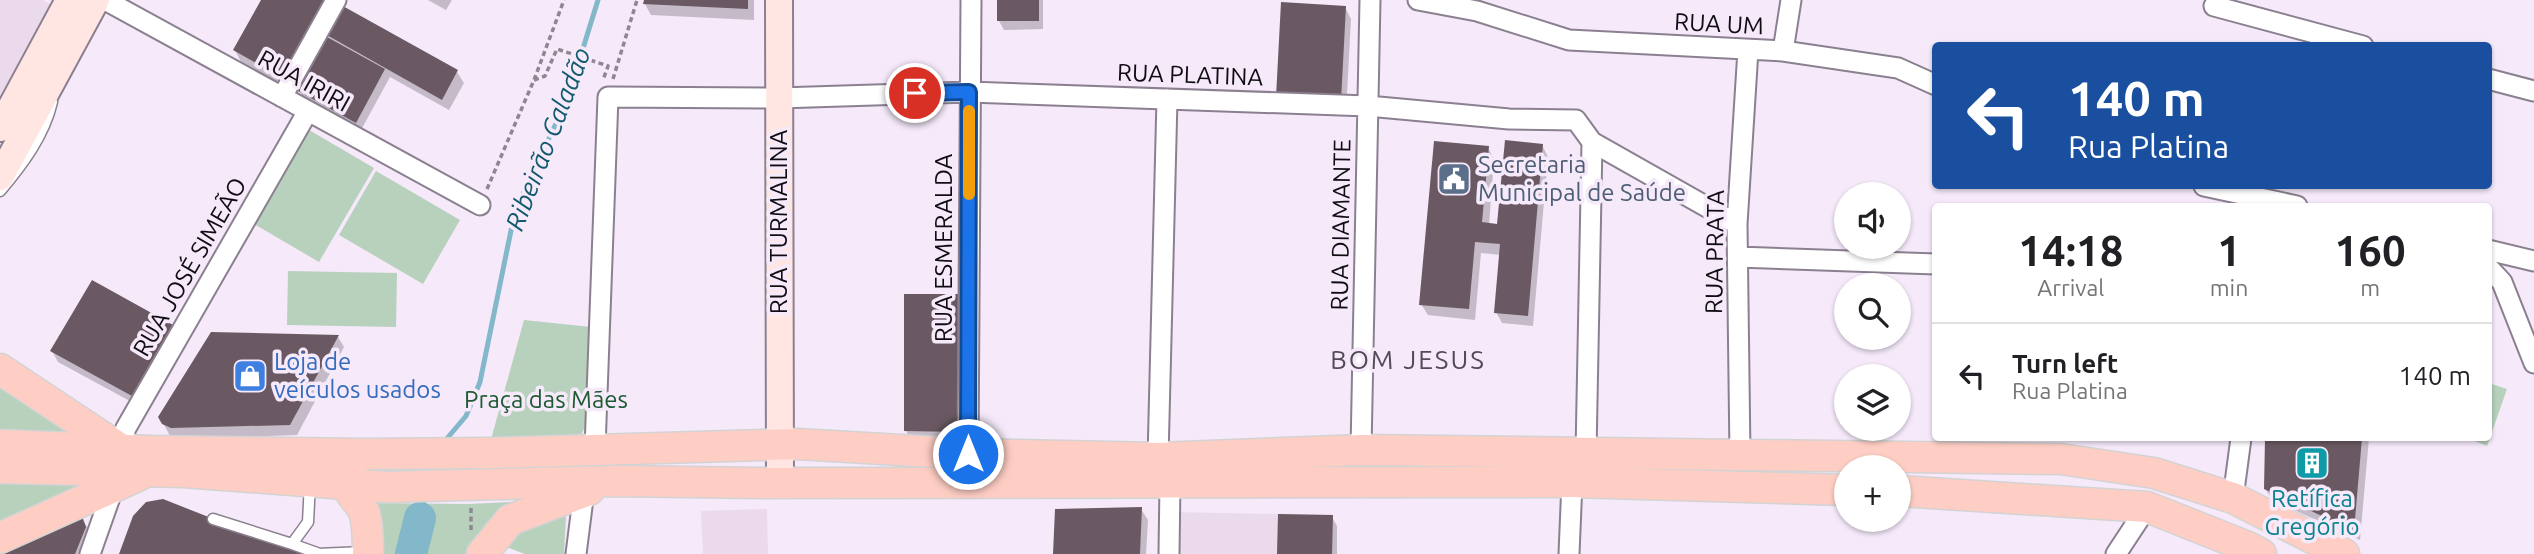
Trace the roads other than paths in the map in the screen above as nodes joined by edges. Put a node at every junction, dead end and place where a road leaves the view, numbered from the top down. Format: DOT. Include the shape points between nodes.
graph roads {
  1 [pos="336,0"];
  2 [pos="779,0"];
  3 [pos="971,0"];
  4 [pos="1370,0"];
  5 [pos="1418,0"];
  6 [pos="1791,0"];
  7 [pos="88,2"];
  8 [pos="1479,5"];
  9 [pos="2214,6"];
  10 [pos="2348,42"];
  11 [pos="71,47"];
  12 [pos="1748,50"];
  13 [pos="1783,51"];
  14 [pos="2492,80"];
  15 [pos="1932,83"];
  16 [pos="2534,91"];
  17 [pos="969,92"];
  18 [pos="282,97"];
  19 [pos="779,98"];
  20 [pos="1167,99"];
  21 [pos="1368,106"];
  22 [pos="308,111"];
  23 [pos="0,128"];
  24 [pos="1591,142"];
  25 [pos="0,177"];
  26 [pos="2218,189"];
  27 [pos="0,191"];
  28 [pos="2283,203"];
  29 [pos="480,205"];
  30 [pos="1737,224"];
  31 [pos="2492,251"];
  32 [pos="1738,257"];
  33 [pos="2534,261"];
  34 [pos="1932,264"];
  35 [pos="2492,271"];
  36 [pos="2534,363"];
  37 [pos="0,369"];
  38 [pos="2241,441"];
  39 [pos="0,445"];
  40 [pos="780,445"];
  41 [pos="595,449"];
  42 [pos="1361,450"];
  43 [pos="1586,453"];
  44 [pos="378,454"];
  45 [pos="968,454"];
  46 [pos="1740,455"];
  47 [pos="0,468"];
  48 [pos="116,468"];
  49 [pos="1164,471"];
  50 [pos="310,482"];
  51 [pos="780,482"];
  52 [pos="1572,482"];
  53 [pos="572,488"];
  54 [pos="1834,489"];
  55 [pos="350,491"];
  56 [pos="1911,492"];
  57 [pos="2232,498"];
  58 [pos="2147,507"];
  59 [pos="213,519"];
  60 [pos="0,538"];
  61 [pos="292,544"];
  62 [pos="483,549"];
  63 [pos="317,553"];
  64 [pos="368,553"];
  65 [pos="90,554"];
  66 [pos="576,554"];
  67 [pos="1169,554"];
  68 [pos="1569,554"];
  69 [pos="2116,554"];
  70 [pos="2261,554"];
  71 [pos="2344,554"];
  1 -- 18 [label="street"];
  2 -- 19 [label="main road, RUA TURMALINA"];
  3 -- 17 [label="street, RUA ESMERALDA"];
  4 -- 21 [label="street, RUA DIAMANTE"];
  5 -- 8 [label="street, RUA UM"];
  6 -- 13 [label="street"];
  7 -- 11 [label="main road"];
  7 -- 18 [label="street, RUA IRIRI"];
  7 -- 23 [label="main road"];
  8 -- 12 [label="street, RUA UM" via="1569,40"];
  9 -- 10 [label="street"];
  11 -- 25 [label="main road"];
  11 -- 27 [label="lane" via="48,121 23,164"];
  12 -- 13 [label="street, RUA UM"];
  12 -- 30 [label="street, RUA PRATA"];
  13 -- 15 [label="street, RUA UM" via="1898,68"];
  14 -- 16 [label="street"];
  17 -- 19 [label="street, RUA PLATINA"];
  17 -- 20 [label="street, RUA PLATINA"];
  17 -- 45 [label="street, RUA ESMERALDA"];
  18 -- 22 [label="street, RUA IRIRI"];
  19 -- 40 [label="main road, RUA TURMALINA"];
  19 -- 41 [label="street, RUA PLATINA" via="608,97"];
  20 -- 21 [label="street, RUA PLATINA"];
  20 -- 49 [label="street"];
  21 -- 24 [label="street, RUA PLATINA" via="1509,119 1576,120"];
  21 -- 42 [label="street, RUA DIAMANTE"];
  22 -- 29 [label="street, RUA IRIRI"];
  22 -- 48 [label="street, RUA JOSÉ SIMEÃO" via="126,428"];
  24 -- 30 [label="street, RUA PLATINA"];
  24 -- 43 [label="street"];
  26 -- 28 [label="street"];
  30 -- 32 [label="street, RUA PRATA"];
  31 -- 33 [label="street"];
  32 -- 34 [label="street"];
  32 -- 46 [label="street, RUA PRATA"];
  35 -- 36 [label="street" via="2502,282"];
  37 -- 48 [label="main road"];
  38 -- 57 [label="street"];
  39 -- 48 [label="main road"];
  40 -- 41 [label="main road"];
  40 -- 45 [label="main road"];
  40 -- 51 [label="main road, RUA TURMALINA"];
  41 -- 44 [label="main road"];
  42 -- 43 [label="main road"];
  42 -- 49 [label="main road"];
  43 -- 46 [label="main road"];
  44 -- 48 [label="main road" via="152,451"];
  44 -- 55 [label="main road" via="349,476"];
  45 -- 49 [label="main road"];
  46 -- 57 [label="main road" via="2061,459 2154,473"];
  47 -- 48 [label="main road"];
  48 -- 50 [label="main road"];
  48 -- 60 [label="main road"];
  48 -- 65 [label="street, RUA JOSÉ SIMEÃO"];
  49 -- 51 [label="main road"];
  49 -- 52 [label="main road"];
  49 -- 67 [label="street"];
  50 -- 55 [label="main road"];
  50 -- 61 [label="lane" via="308,522"];
  51 -- 53 [label="main road" via="615,481"];
  52 -- 54 [label="main road"];
  52 -- 68 [label="street"];
  53 -- 55 [label="main road" via="494,485"];
  53 -- 62 [label="main road" via="510,520"];
  53 -- 66 [label="street"];
  55 -- 64 [label="main road" via="365,512"];
  56 -- 58 [label="main road"];
  57 -- 71 [label="main road"];
  58 -- 69 [label="street"];
  58 -- 70 [label="main road"];
  59 -- 61 [label="lane"];
  61 -- 63 [label="lane"];
  63 -- 64 [label="lane"];
}
